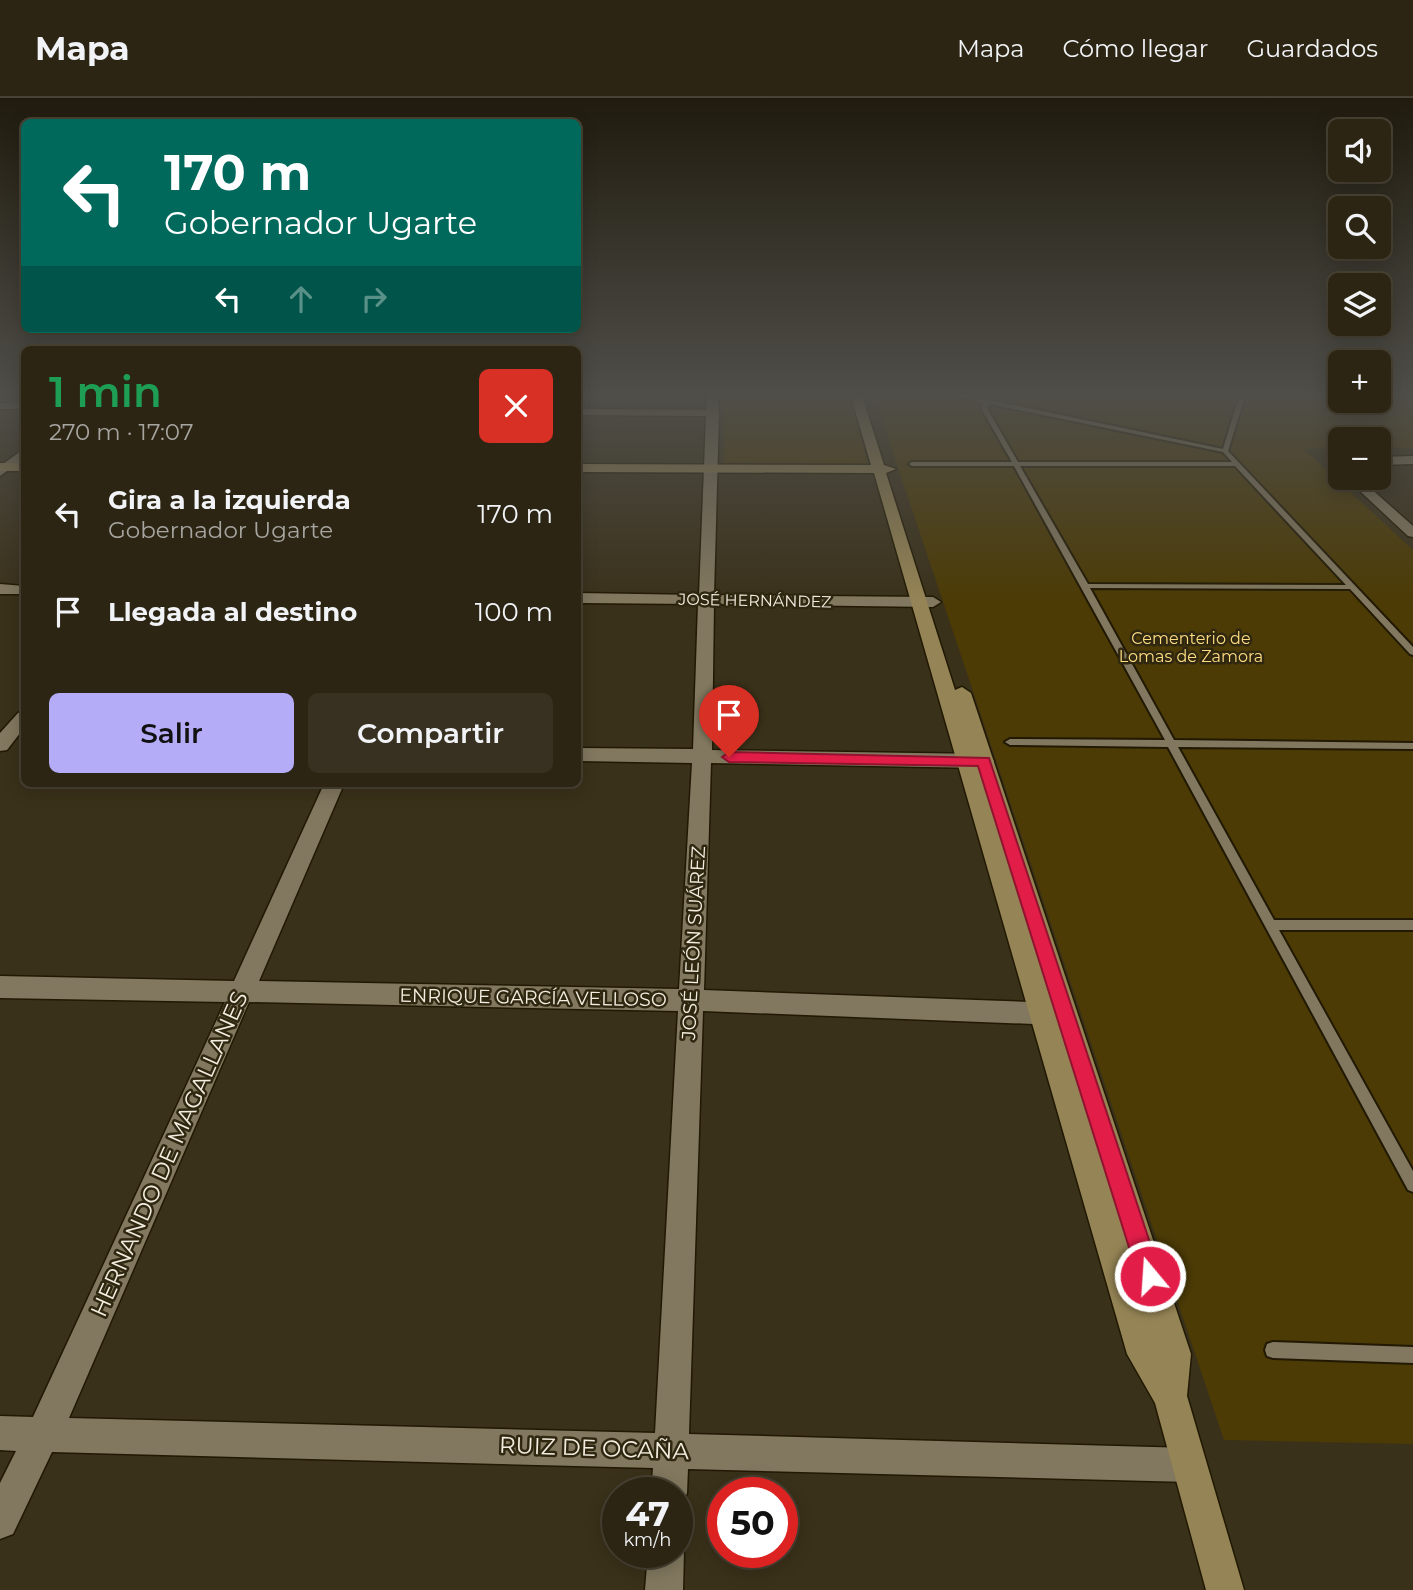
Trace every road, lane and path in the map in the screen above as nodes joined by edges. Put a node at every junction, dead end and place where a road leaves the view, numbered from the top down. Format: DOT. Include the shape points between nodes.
graph roads {
  1 [pos="710,463"];
  2 [pos="892,463"];
  3 [pos="892,463"];
  4 [pos="1017,464"];
  5 [pos="1238,464"];
  6 [pos="21,467"];
  7 [pos="894,467"];
  8 [pos="2,468"];
  9 [pos="581,468"];
  10 [pos="710,469"];
  11 [pos="1365,490"];
  12 [pos="1413,533"];
  13 [pos="1085,586"];
  14 [pos="1353,587"];
  15 [pos="0,589"];
  16 [pos="21,590"];
  17 [pos="581,598"];
  18 [pos="705,599"];
  19 [pos="927,603"];
  20 [pos="1413,652"];
  21 [pos="21,720"];
  22 [pos="1010,742"];
  23 [pos="0,745"];
  24 [pos="21,745"];
  25 [pos="1172,745"];
  26 [pos="1413,746"];
  27 [pos="581,754"];
  28 [pos="702,757"];
  29 [pos="976,761"];
  30 [pos="333,787"];
  31 [pos="1270,925"];
  32 [pos="1413,925"];
  33 [pos="0,987"];
  34 [pos="240,992"];
  35 [pos="690,1000"];
  36 [pos="1054,1014"];
  37 [pos="1413,1185"];
  38 [pos="1273,1350"];
  39 [pos="1413,1355"];
  40 [pos="0,1433"];
  41 [pos="42,1434"];
  42 [pos="671,1450"];
  43 [pos="1189,1465"];
  44 [pos="670,1477"];
  45 [pos="0,1521"];
  46 [pos="665,1568"];
  47 [pos="664,1590"];
  48 [pos="1225,1590"];
  1 -- 10 [label="street, JOSÉ LEÓN SUÁREZ"];
  2 -- 7 [label="main road"];
  3 -- 7 [label="main road"];
  4 -- 5 [label="lane"];
  4 -- 7 [label="lane"];
  4 -- 13 [label="lane"];
  5 -- 14 [label="lane"];
  6 -- 8 [label="main road"];
  7 -- 10 [label="main road"];
  7 -- 19 [label="main road"];
  9 -- 10 [label="main road"];
  10 -- 18 [label="street, JOSÉ LEÓN SUÁREZ"];
  11 -- 12 [label="street"];
  13 -- 14 [label="lane"];
  13 -- 25 [label="lane"];
  14 -- 20 [label="lane"];
  15 -- 16 [label="street"];
  17 -- 18 [label="street, JOSÉ HERNÁNDEZ"];
  18 -- 19 [label="street, JOSÉ HERNÁNDEZ"];
  18 -- 28 [label="street, JOSÉ LEÓN SUÁREZ"];
  19 -- 29 [label="main road"];
  21 -- 23 [label="street"];
  22 -- 25 [label="lane"];
  23 -- 24 [label="street"];
  25 -- 26 [label="lane"];
  25 -- 31 [label="lane"];
  27 -- 28 [label="street"];
  28 -- 29 [label="street"];
  28 -- 35 [label="street, JOSÉ LEÓN SUÁREZ"];
  29 -- 36 [label="main road"];
  30 -- 34 [label="street, HERNANDO DE MAGALLANES"];
  31 -- 32 [label="lane"];
  31 -- 37 [label="lane"];
  33 -- 34 [label="street, ENRIQUE GARCÍA VELLOSO"];
  34 -- 35 [label="street, ENRIQUE GARCÍA VELLOSO"];
  34 -- 41 [label="street, HERNANDO DE MAGALLANES"];
  35 -- 36 [label="street, ENRIQUE GARCÍA VELLOSO"];
  35 -- 42 [label="street, JOSÉ LEÓN SUÁREZ"];
  36 -- 43 [label="main road" via="1143,1354 1170,1396"];
  38 -- 39 [label="lane"];
  40 -- 41 [label="street, RUIZ DE OCAÑA"];
  41 -- 42 [label="street, RUIZ DE OCAÑA"];
  41 -- 45 [label="street, HERNANDO DE MAGALLANES"];
  42 -- 43 [label="street, RUIZ DE OCAÑA"];
  42 -- 44 [label="street, JOSÉ LEÓN SUÁREZ"];
  43 -- 48 [label="main road"];
  46 -- 47 [label="street"];
}
